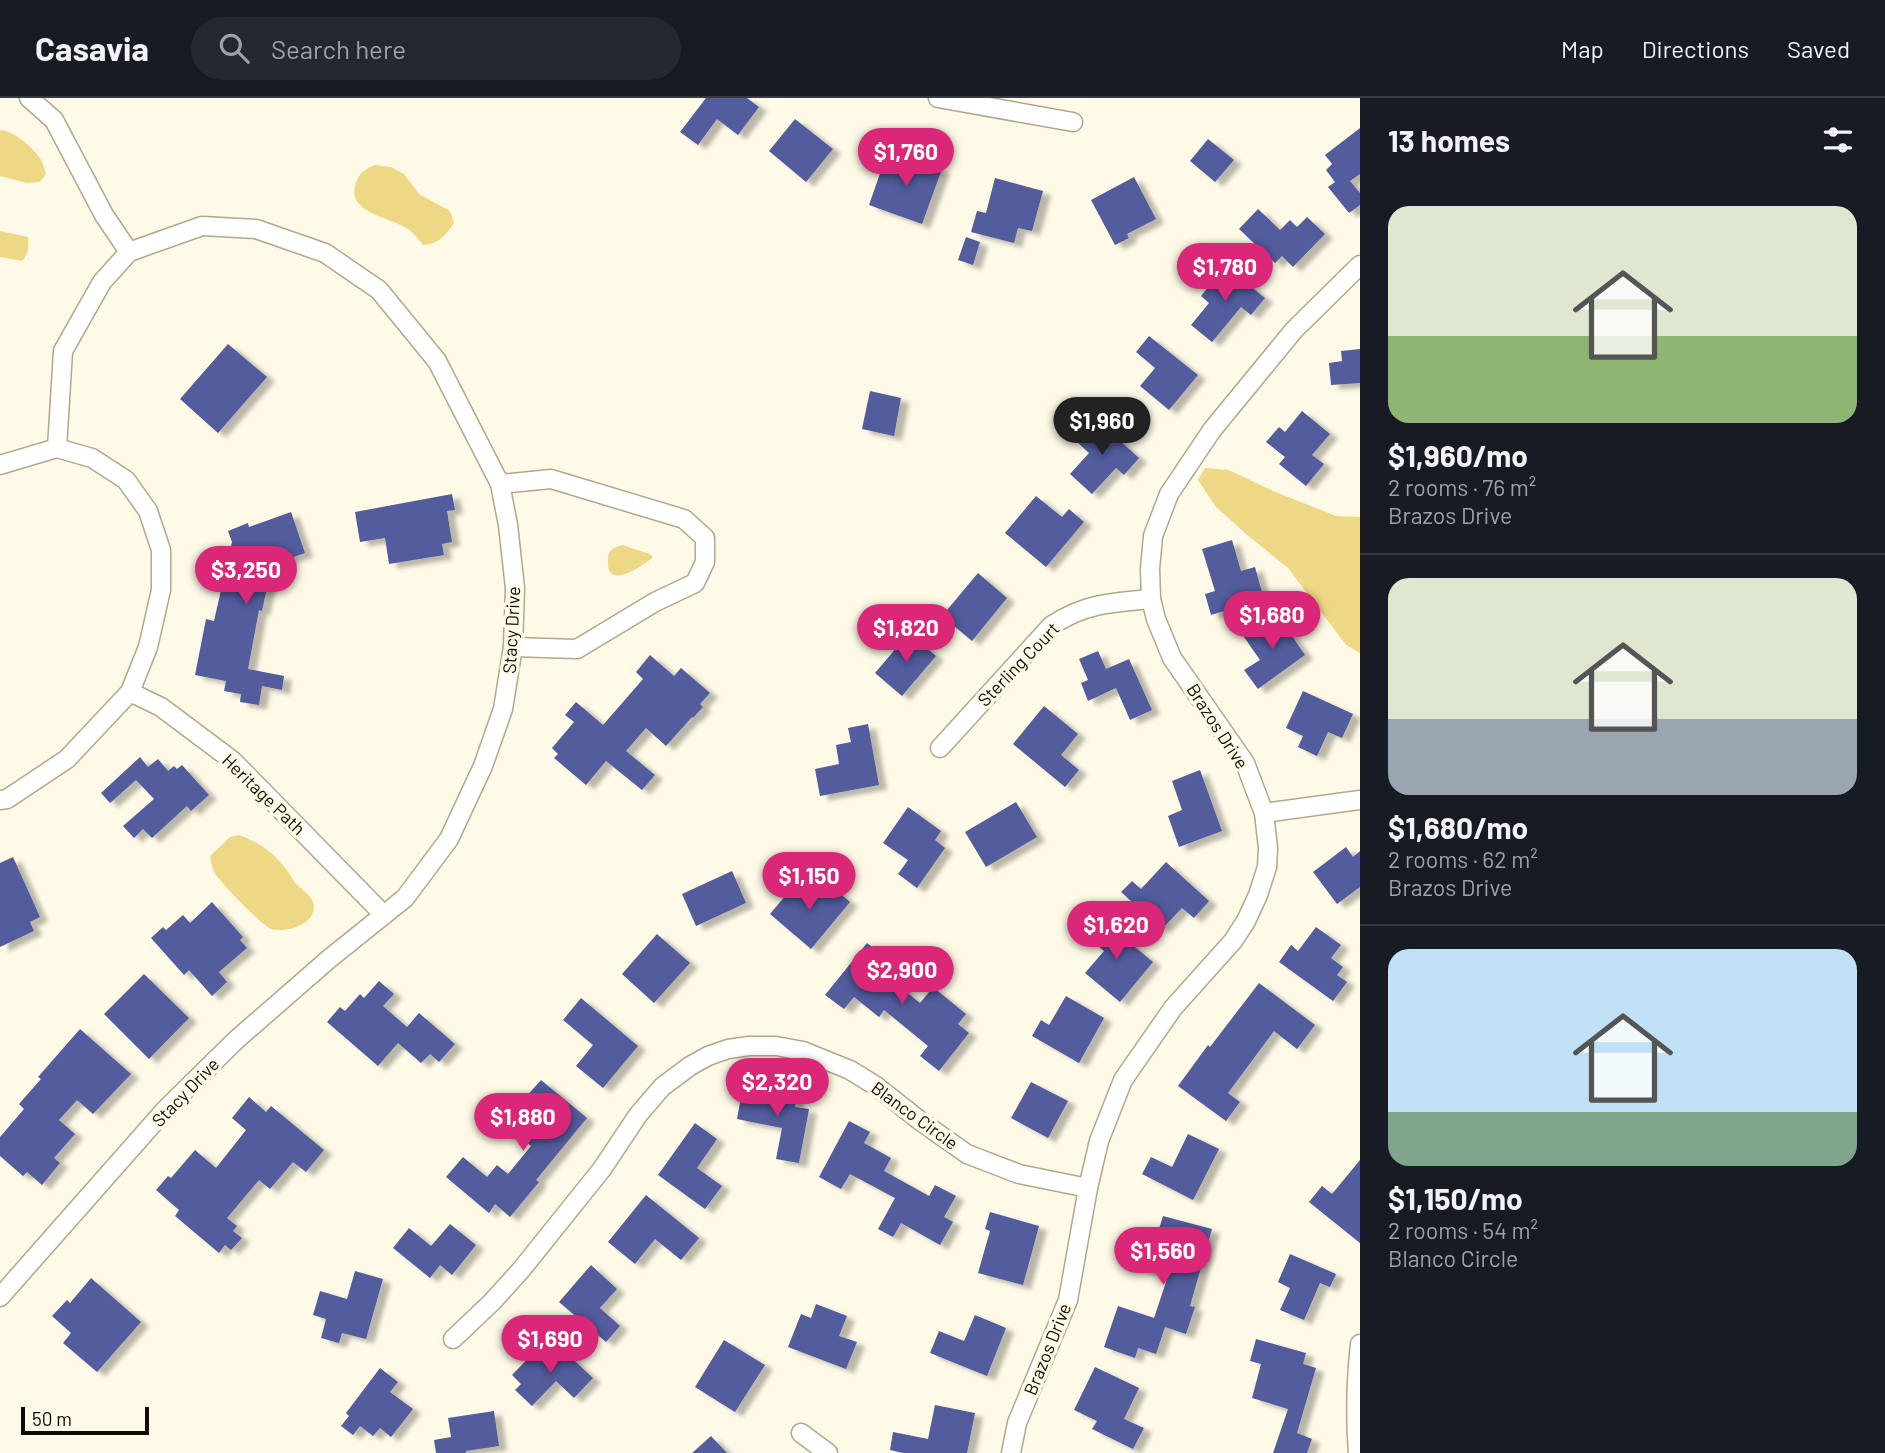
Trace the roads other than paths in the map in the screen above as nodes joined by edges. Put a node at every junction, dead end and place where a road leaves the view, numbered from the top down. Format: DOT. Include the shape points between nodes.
graph roads {
  1 [pos="29,98"];
  2 [pos="938,98"];
  3 [pos="1073,122"];
  4 [pos="129,252"];
  5 [pos="1360,265"];
  6 [pos="57,449"];
  7 [pos="0,465"];
  8 [pos="500,484"];
  9 [pos="1151,598"];
  10 [pos="513,647"];
  11 [pos="130,692"];
  12 [pos="940,747"];
  13 [pos="0,800"];
  14 [pos="1360,800"];
  15 [pos="1264,813"];
  16 [pos="384,915"];
  17 [pos="1088,1188"];
  18 [pos="0,1297"];
  19 [pos="453,1339"];
  20 [pos="1360,1344"];
  21 [pos="801,1433"];
  22 [pos="828,1453"];
  23 [pos="1011,1453"];
  24 [pos="1358,1453"];
  1 -- 4 [label="street" via="54,120"];
  2 -- 3 [label="street"];
  4 -- 6 [label="street, Stacy Drive" via="102,282 63,351"];
  4 -- 8 [label="street, Stacy Drive" via="202,226 256,229 324,253 379,290 437,361"];
  5 -- 9 [label="street, Brazos Drive" via="1294,330 1212,430 1169,494 1153,536"];
  6 -- 7 [label="street"];
  6 -- 11 [label="street" via="92,458 126,480 148,511 161,550 161,590 154,624"];
  8 -- 10 [label="street, Stacy Drive" via="515,588"];
  8 -- 10 [label="street" via="551,479 684,519 705,538 705,562 695,583 577,649"];
  9 -- 12 [label="street, Sterling Court" via="1082,609 1051,626"];
  9 -- 15 [label="street, Brazos Drive" via="1172,658 1245,763"];
  10 -- 16 [label="street, Stacy Drive" via="503,709 449,839 405,898"];
  11 -- 13 [label="street" via="67,759"];
  11 -- 16 [label="street, Heritage Path" via="161,707 233,761"];
  14 -- 15 [label="street"];
  15 -- 17 [label="street, Brazos Drive" via="1266,867 1246,921 1173,1008 1123,1080 1099,1141"];
  16 -- 18 [label="street, Stacy Drive" via="236,1040 165,1110"];
  17 -- 19 [label="street, Blanco Circle" via="1019,1174 967,1154 876,1086 803,1051 776,1046 728,1049 690,1066 662,1087 521,1270"];
  17 -- 23 [label="street, Brazos Drive" via="1068,1300 1017,1423"];
  20 -- 24 [label="street" via="1355,1419"];
  21 -- 22 [label="street"];
}
